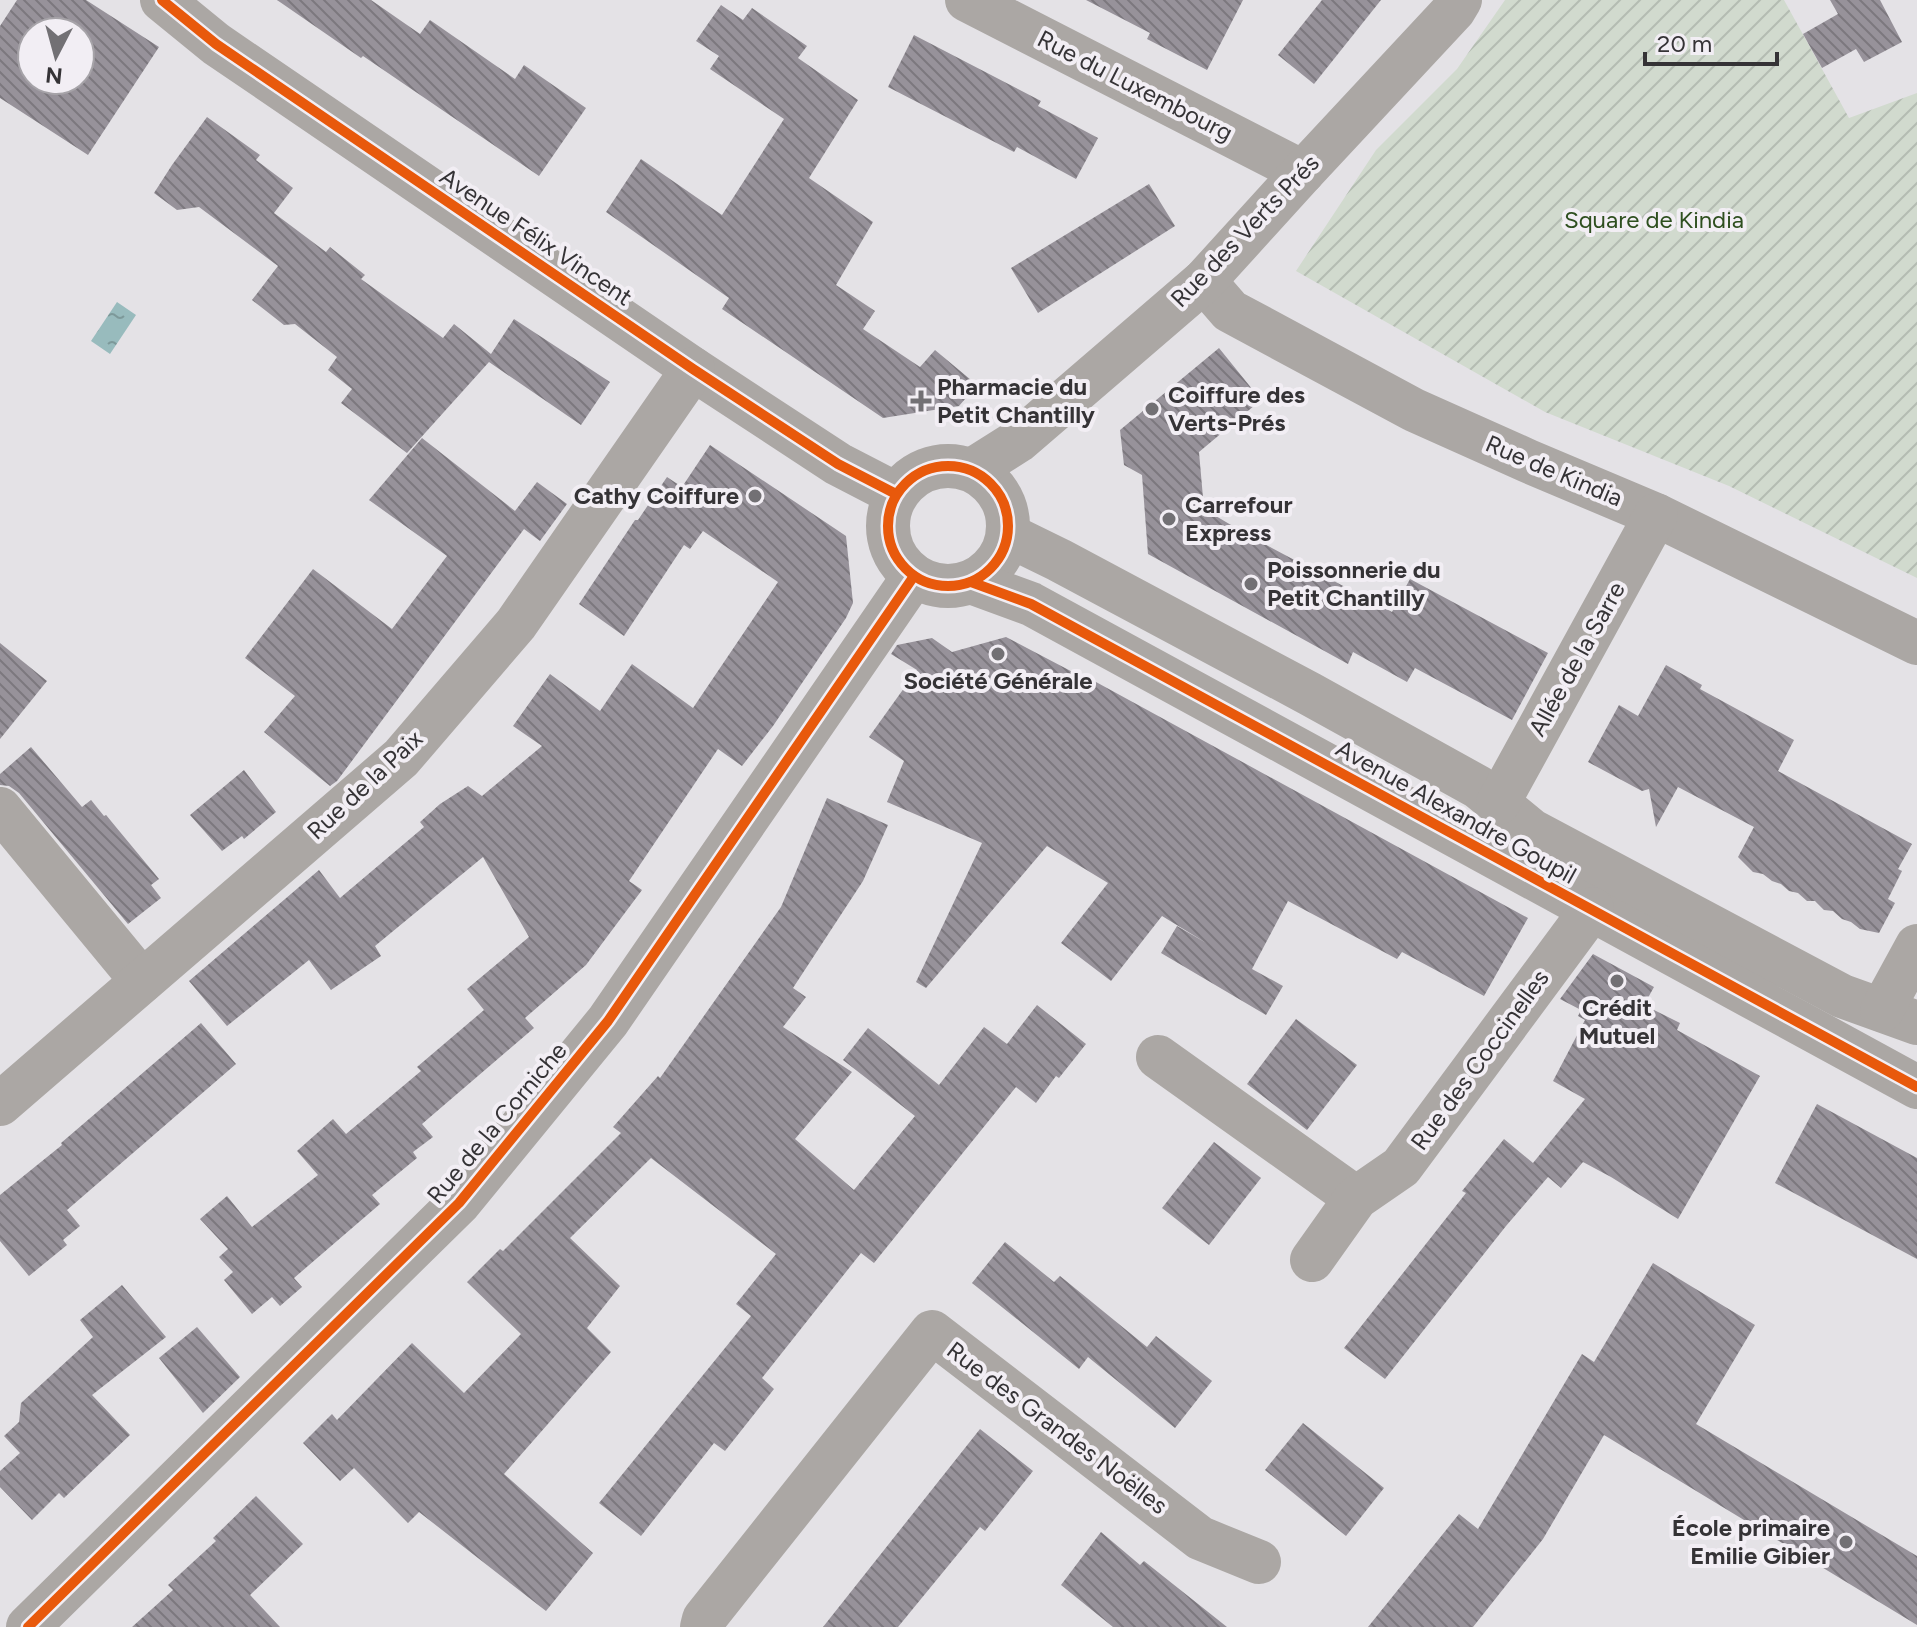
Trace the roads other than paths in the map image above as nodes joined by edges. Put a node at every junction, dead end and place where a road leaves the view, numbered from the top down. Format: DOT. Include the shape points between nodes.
graph roads {
  1 [pos="162,0"];
  2 [pos="967,0"];
  3 [pos="1460,0"];
  4 [pos="1303,172"];
  5 [pos="1204,281"];
  6 [pos="693,369"];
  7 [pos="972,470"];
  8 [pos="896,494"];
  9 [pos="1656,515"];
  10 [pos="1008,535"];
  11 [pos="914,576"];
  12 [pos="971,582"];
  13 [pos="1917,643"];
  14 [pos="1498,803"];
  15 [pos="0,809"];
  16 [pos="1592,909"];
  17 [pos="1917,946"];
  18 [pos="142,981"];
  19 [pos="1900,1017"];
  20 [pos="1158,1057"];
  21 [pos="1917,1087"];
  22 [pos="0,1104"];
  23 [pos="1356,1198"];
  24 [pos="1312,1260"];
  25 [pos="1259,1562"];
  26 [pos="28,1627"];
  27 [pos="702,1627"];
  1 -- 6 [label="street, Avenue Félix Vincent" via="216,44"];
  2 -- 4 [label="street, Rue du Luxembourg"];
  3 -- 4 [label="street, Rue des Verts Prés"];
  4 -- 5 [label="street, Rue des Verts Prés"];
  5 -- 7 [label="street, Rue des Verts Prés" via="1018,441"];
  5 -- 9 [label="street, Rue de Kindia" via="1230,311 1414,410"];
  6 -- 8 [label="street, Avenue Félix Vincent" via="838,464"];
  6 -- 18 [label="street, Rue de la Paix" via="516,624 401,758"];
  7 -- 8 [label="street" via="938,466 907,481"];
  7 -- 10 [label="street" via="1001,496"];
  8 -- 11 [label="street" via="889,511 891,547"];
  9 -- 13 [label="street, Rue de Kindia"];
  9 -- 14 [label="street, Allée de la Sarre"];
  10 -- 12 [label="street" via="989,571"];
  10 -- 14 [label="street, Avenue Alexandre Goupil" via="1323,701"];
  11 -- 12 [label="street" via="932,584"];
  11 -- 26 [label="street, Rue de la Corniche" via="608,1021 459,1203"];
  12 -- 16 [label="street, Avenue Alexandre Goupil" via="1031,604"];
  14 -- 19 [label="street, Avenue Alexandre Goupil" via="1541,836 1842,996"];
  15 -- 18 [label="street"];
  16 -- 21 [label="street, Avenue Alexandre Goupil"];
  16 -- 23 [label="street, Rue des Coccinelles" via="1401,1167"];
  17 -- 19 [label="street"];
  18 -- 22 [label="street, Rue de la Paix"];
  20 -- 23 [label="street"];
  23 -- 24 [label="street, Rue des Coccinelles"];
  25 -- 27 [label="street, Rue des Grandes Noëlles" via="1200,1538 932,1332"];
}
